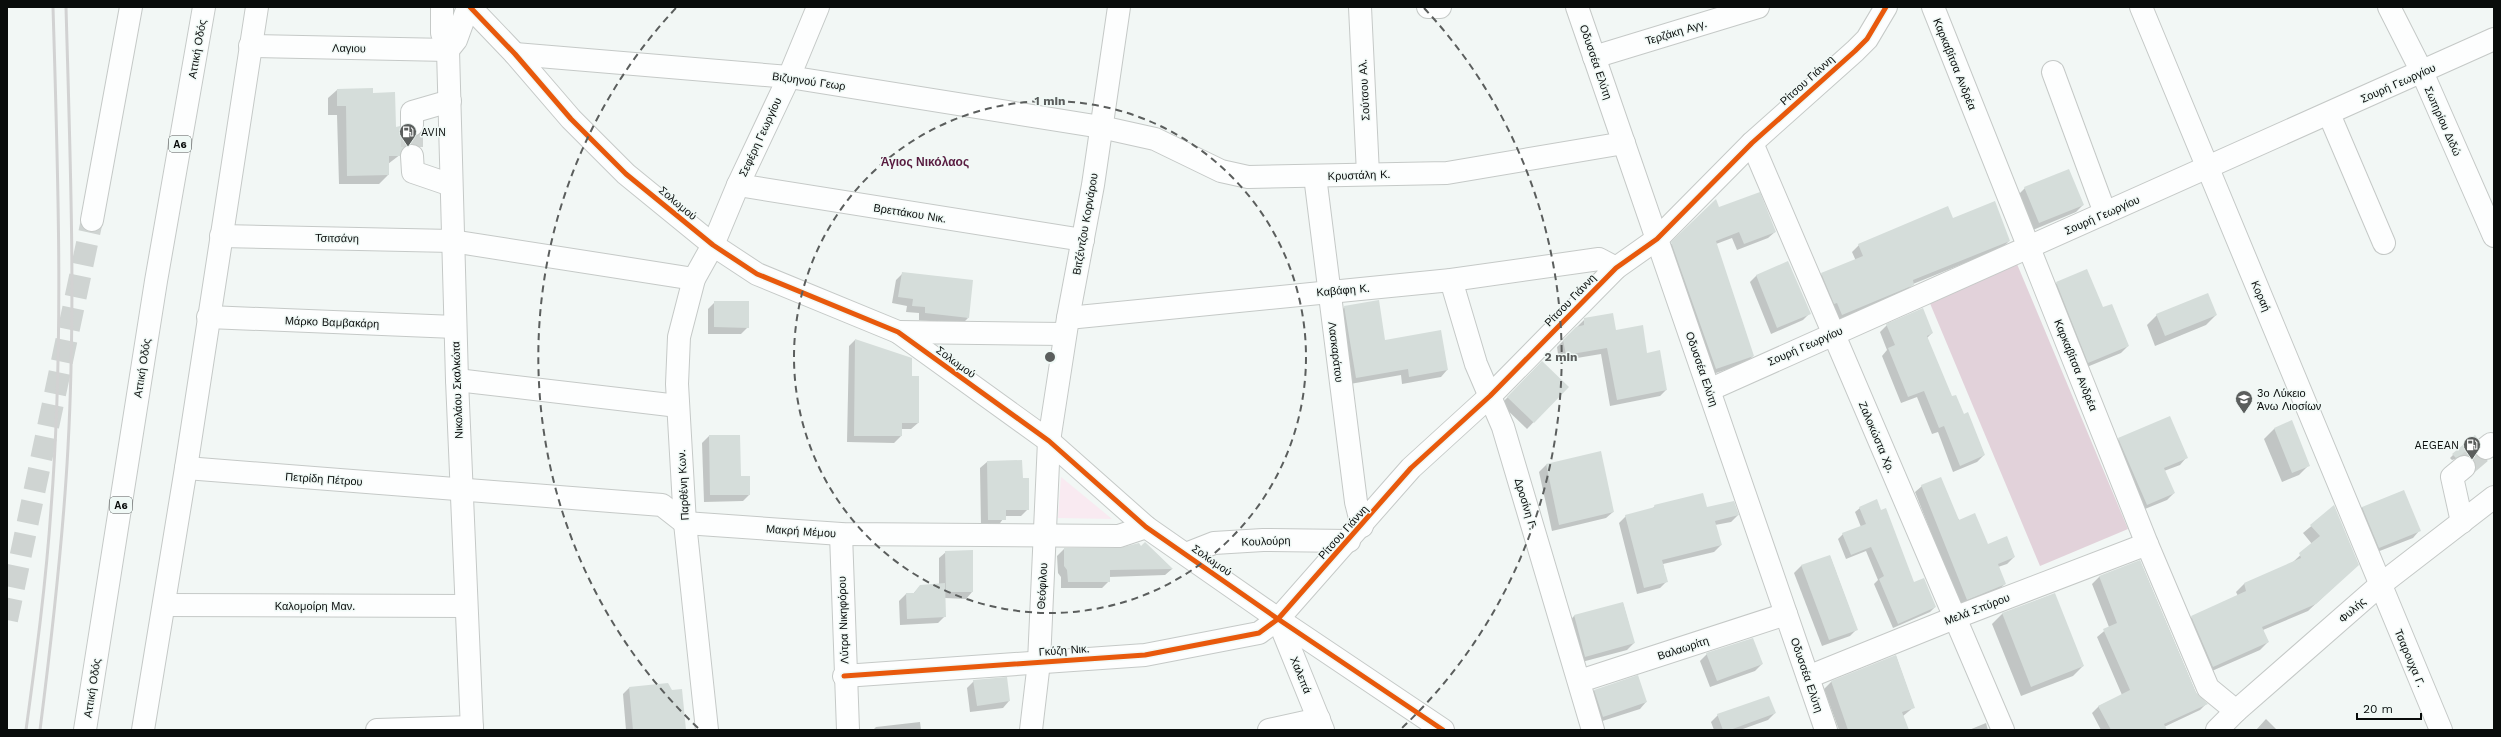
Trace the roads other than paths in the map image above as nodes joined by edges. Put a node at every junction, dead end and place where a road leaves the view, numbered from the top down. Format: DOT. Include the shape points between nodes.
graph roads {
  1 [pos="131,7"];
  2 [pos="204,7"];
  3 [pos="257,7"];
  4 [pos="442,7"];
  5 [pos="469,7"];
  6 [pos="818,7"];
  7 [pos="1119,7"];
  8 [pos="1360,7"];
  9 [pos="1428,7"];
  10 [pos="1440,7"];
  11 [pos="1577,7"];
  12 [pos="1758,7"];
  13 [pos="1886,7"];
  14 [pos="1933,7"];
  15 [pos="2141,7"];
  16 [pos="2389,7"];
  17 [pos="2494,39"];
  18 [pos="250,46"];
  19 [pos="448,50"];
  20 [pos="515,54"];
  21 [pos="1594,57"];
  22 [pos="2053,72"];
  23 [pos="2422,72"];
  24 [pos="788,77"];
  25 [pos="450,101"];
  26 [pos="2329,114"];
  27 [pos="412,125"];
  28 [pos="1101,127"];
  29 [pos="1624,143"];
  30 [pos="1752,143"];
  31 [pos="412,156"];
  32 [pos="2207,168"];
  33 [pos="1368,174"];
  34 [pos="1315,176"];
  35 [pos="451,185"];
  36 [pos="738,185"];
  37 [pos="2105,212"];
  38 [pos="92,220"];
  39 [pos="222,236"];
  40 [pos="2494,236"];
  41 [pos="1657,239"];
  42 [pos="1083,240"];
  43 [pos="452,241"];
  44 [pos="2384,243"];
  45 [pos="713,246"];
  46 [pos="2029,248"];
  47 [pos="1616,268"];
  48 [pos="694,279"];
  49 [pos="1452,280"];
  50 [pos="1328,292"];
  51 [pos="208,317"];
  52 [pos="1066,326"];
  53 [pos="455,327"];
  54 [pos="898,332"];
  55 [pos="1834,334"];
  56 [pos="457,380"];
  57 [pos="1709,390"];
  58 [pos="1490,396"];
  59 [pos="678,406"];
  60 [pos="1049,441"];
  61 [pos="2464,467"];
  62 [pos="186,468"];
  63 [pos="461,489"];
  64 [pos="2494,497"];
  65 [pos="2462,522"];
  66 [pos="685,523"];
  67 [pos="1146,527"];
  68 [pos="840,534"];
  69 [pos="1355,534"];
  70 [pos="1045,535"];
  71 [pos="2147,544"];
  72 [pos="1186,554"];
  73 [pos="2380,585"];
  74 [pos="164,605"];
  75 [pos="466,606"];
  76 [pos="1786,614"];
  77 [pos="1954,618"];
  78 [pos="1278,620"];
  79 [pos="1039,662"];
  80 [pos="844,676"];
  81 [pos="1808,677"];
  82 [pos="1580,681"];
  83 [pos="2236,711"];
  84 [pos="1321,725"];
  85 [pos="472,728"];
  86 [pos="85,730"];
  87 [pos="143,730"];
  88 [pos="377,730"];
  89 [pos="707,730"];
  90 [pos="848,730"];
  91 [pos="1031,730"];
  92 [pos="1269,730"];
  93 [pos="1443,730"];
  94 [pos="1593,730"];
  95 [pos="1826,730"];
  96 [pos="2003,730"];
  97 [pos="2217,730"];
  98 [pos="2441,730"];
  1 -- 38 [label="main road"];
  2 -- 86 [label="main road, Αττική Οδός / Α6" via="154,289"];
  3 -- 18 [label="main road"];
  4 -- 19 [label="main road, Νικολάου Σκαλκώτα" via="442,33"];
  5 -- 19 [label="main road" via="456,40"];
  5 -- 20 [label="main road, Σολωμού"];
  6 -- 24 [label="main road, Σεφέρη Γεωργίου"];
  7 -- 28 [label="main road, Βιτζέντζου Κορνάρου"];
  8 -- 33 [label="main road, Σούτσου Αλ."];
  9 -- 10 [label="main road"];
  11 -- 21 [label="main road, Οδυσσέα Ελύτη"];
  12 -- 21 [label="main road, Τερζάκη Αγγ."];
  13 -- 30 [label="main road, Ρίτσου Γιάννη" via="1867,39"];
  14 -- 46 [label="main road, Καρκαβίτσα Ανδρέα"];
  15 -- 32 [label="main road, Κοραή"];
  16 -- 23 [label="main road, Σωτηρίου Διδώ"];
  17 -- 23 [label="main road, Σουρή Γεωργίου"];
  18 -- 19 [label="main road, Λαγιου"];
  18 -- 39 [label="main road"];
  19 -- 25 [label="main road, Νικολάου Σκαλκώτα"];
  20 -- 24 [label="main road, Βιζυηνού Γεωρ"];
  20 -- 45 [label="main road, Σολωμού" via="571,119 626,174"];
  21 -- 29 [label="main road, Οδυσσέα Ελύτη"];
  22 -- 37 [label="main road"];
  23 -- 26 [label="main road, Σουρή Γεωργίου"];
  23 -- 40 [label="main road, Σωτηρίου Διδώ"];
  24 -- 28 [label="main road, Βιζυηνού Γεωρ"];
  24 -- 36 [label="main road, Σεφέρη Γεωργίου"];
  25 -- 27 [label="main road" via="412,112"];
  25 -- 35 [label="main road, Νικολάου Σκαλκώτα"];
  26 -- 32 [label="main road, Σουρή Γεωργίου"];
  26 -- 44 [label="main road"];
  28 -- 34 [label="main road, Κρυστάλη Κ." via="1156,139 1228,172 1248,177"];
  28 -- 42 [label="main road, Βιτζέντζου Κορνάρου"];
  29 -- 33 [label="main road, Κρυστάλη Κ." via="1447,173"];
  29 -- 41 [label="main road, Οδυσσέα Ελύτη"];
  30 -- 41 [label="main road, Ρίτσου Γιάννη"];
  30 -- 55 [label="main road, Ζαλοκώστα Χρ."];
  31 -- 35 [label="main road" via="413,172"];
  32 -- 37 [label="main road, Σουρή Γεωργίου"];
  32 -- 73 [label="main road, Κοραή"];
  33 -- 34 [label="main road, Κρυστάλη Κ."];
  34 -- 50 [label="main road, Λασκαράτου"];
  35 -- 43 [label="main road, Νικολάου Σκαλκώτα"];
  36 -- 42 [label="main road, Βρεττάκου Νικ."];
  36 -- 45 [label="main road, Σεφέρη Γεωργίου"];
  37 -- 46 [label="main road, Σουρή Γεωργίου"];
  39 -- 43 [label="main road, Τσιτσάνη"];
  39 -- 51 [label="main road"];
  41 -- 47 [label="main road, Ρίτσου Γιάννη"];
  41 -- 57 [label="main road, Οδυσσέα Ελύτη"];
  42 -- 52 [label="main road, Βιτζέντζου Κορνάρου"];
  43 -- 48 [label="main road, Τσιτσάνη"];
  43 -- 53 [label="main road, Νικολάου Σκαλκώτα"];
  45 -- 48 [label="main road, Παρθένη Κων."];
  45 -- 54 [label="main road, Σολωμού" via="757,274"];
  46 -- 55 [label="main road, Σουρή Γεωργίου"];
  46 -- 71 [label="main road, Καρκαβίτσα Ανδρέα"];
  47 -- 49 [label="main road, Καβάφη Κ." via="1599,259"];
  47 -- 58 [label="main road, Ρίτσου Γιάννη"];
  48 -- 59 [label="main road, Παρθένη Κων." via="679,337"];
  49 -- 50 [label="main road, Καβάφη Κ."];
  49 -- 58 [label="main road, Δροσίνη Γ." via="1476,364"];
  50 -- 52 [label="main road, Καβάφη Κ."];
  50 -- 69 [label="main road, Λασκαράτου" via="1356,502"];
  51 -- 53 [label="main road, Μάρκο Βαμβακάρη"];
  51 -- 62 [label="main road"];
  52 -- 54 [label="main road, Καβάφη Κ."];
  52 -- 60 [label="main road, Βιτζέντζου Κορνάρου"];
  53 -- 56 [label="main road, Νικολάου Σκαλκώτα"];
  54 -- 60 [label="main road, Σολωμού"];
  55 -- 57 [label="main road, Σουρή Γεωργίου"];
  55 -- 77 [label="main road, Ζαλοκώστα Χρ."];
  56 -- 59 [label="main road"];
  56 -- 63 [label="main road, Νικολάου Σκαλκώτα"];
  57 -- 76 [label="main road, Οδυσσέα Ελύτη"];
  58 -- 69 [label="main road, Ρίτσου Γιάννη" via="1411,468"];
  58 -- 82 [label="main road, Δροσίνη Γ." via="1503,427"];
  59 -- 66 [label="main road, Παρθένη Κων."];
  60 -- 67 [label="main road, Σολωμού"];
  60 -- 70 [label="main road, Θεόφιλου"];
  61 -- 65 [label="main road" via="2452,477"];
  62 -- 63 [label="main road, Πετρίδη Πέτρου"];
  62 -- 74 [label="main road"];
  63 -- 66 [label="main road" via="662,505"];
  63 -- 75 [label="main road, Νικολάου Σκαλκώτα"];
  64 -- 65 [label="main road, Φυλής"];
  65 -- 73 [label="main road, Φυλής"];
  66 -- 68 [label="main road, Μακρή Μέμου"];
  66 -- 89 [label="main road, Παρθένη Κων."];
  67 -- 70 [label="main road, Μακρή Μέμου" via="1119,536"];
  67 -- 72 [label="main road, Σολωμού"];
  68 -- 70 [label="main road, Μακρή Μέμου"];
  68 -- 80 [label="main road, Λύτρα Νικηφόρου"];
  69 -- 72 [label="main road, Κουλούρη" via="1214,544"];
  69 -- 78 [label="main road, Ρίτσου Γιάννη"];
  70 -- 79 [label="main road, Θεόφιλου"];
  71 -- 77 [label="main road, Μελά Σπύρου"];
  71 -- 83 [label="main road, Καρκαβίτσα Ανδρέα" via="2208,688"];
  72 -- 78 [label="main road, Σολωμού"];
  73 -- 83 [label="main road, Φυλής"];
  73 -- 98 [label="main road, Τσαρουχα Γ."];
  74 -- 75 [label="main road, Καλομοίρη Μαν."];
  74 -- 87 [label="main road"];
  75 -- 85 [label="main road, Νικολάου Σκαλκώτα"];
  76 -- 81 [label="main road, Οδυσσέα Ελύτη"];
  76 -- 82 [label="main road, Βαλαωρίτη"];
  77 -- 81 [label="main road, Μελά Σπύρου"];
  77 -- 96 [label="main road, Ζαλοκώστα Χρ."];
  78 -- 79 [label="main road, Γκύζη Νικ." via="1259,633 1145,655"];
  78 -- 84 [label="main road, Χαλεπά"];
  78 -- 93 [label="main road, Σολωμού"];
  79 -- 80 [label="main road, Γκύζη Νικ."];
  79 -- 91 [label="main road, Θεόφιλου"];
  80 -- 90 [label="main road, Λύτρα Νικηφόρου"];
  81 -- 95 [label="main road, Οδυσσέα Ελύτη"];
  82 -- 94 [label="main road, Δροσίνη Γ."];
  83 -- 97 [label="main road, Φυλής"];
  84 -- 92 [label="main road"];
  85 -- 88 [label="main road"];
}
